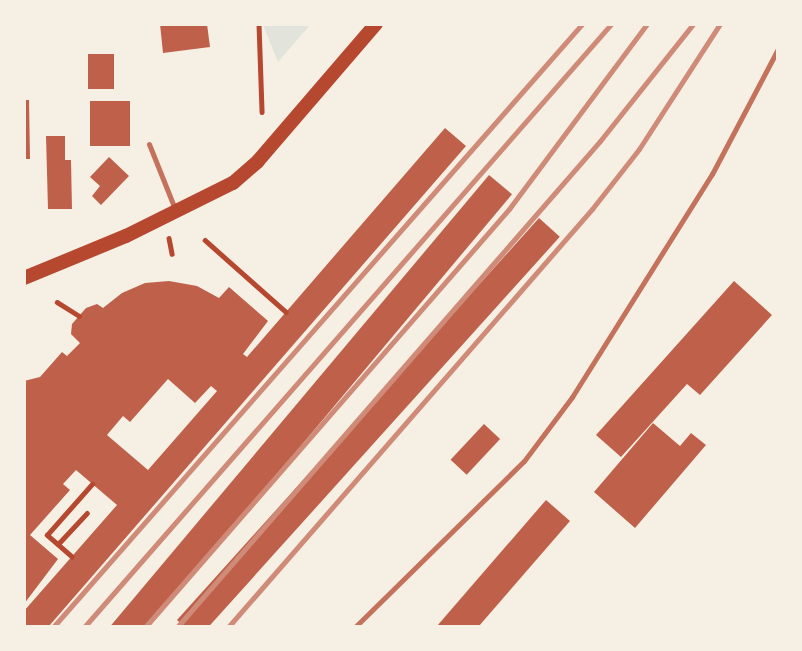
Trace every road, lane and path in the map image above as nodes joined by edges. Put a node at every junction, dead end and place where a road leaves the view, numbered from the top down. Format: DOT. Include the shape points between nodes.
graph roads {
  1 [pos="259,24"];
  2 [pos="376,24"];
  3 [pos="778,50"];
  4 [pos="262,112"];
  5 [pos="149,144"];
  6 [pos="176,211"];
  7 [pos="168,236"];
  8 [pos="205,240"];
  9 [pos="172,254"];
  10 [pos="26,278"];
  11 [pos="57,302"];
  12 [pos="286,312"];
  13 [pos="79,316"];
  14 [pos="92,484"];
  15 [pos="87,513"];
  16 [pos="58,544"];
  17 [pos="72,556"];
  18 [pos="356,626"];
  1 -- 4 [label="path"];
  2 -- 6 [label="main road" via="258,161 233,183"];
  3 -- 18 [label="lane" via="712,174 572,397 524,461"];
  5 -- 6 [label="lane"];
  6 -- 10 [label="main road"];
  7 -- 9 [label="path"];
  8 -- 12 [label="path"];
  11 -- 13 [label="path"];
  14 -- 16 [label="path" via="47,535"];
  15 -- 16 [label="path"];
  16 -- 17 [label="path"];
}
